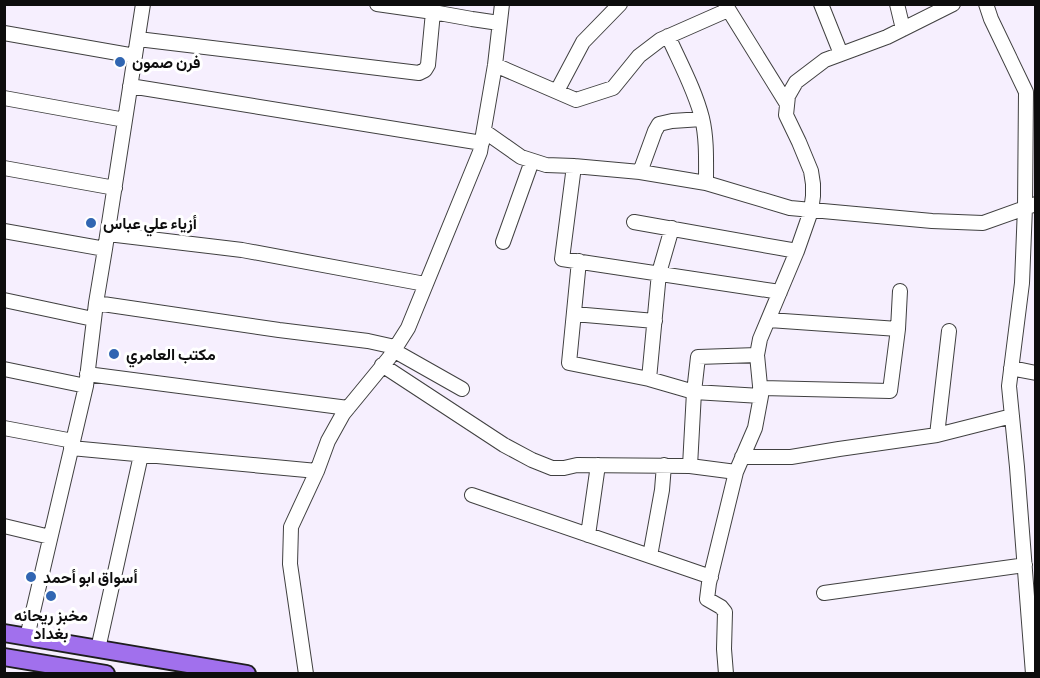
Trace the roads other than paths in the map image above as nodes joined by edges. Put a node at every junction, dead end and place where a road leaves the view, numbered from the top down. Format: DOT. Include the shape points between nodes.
graph roads {
  1 [pos="143,4"];
  2 [pos="376,4"];
  3 [pos="502,4"];
  4 [pos="620,4"];
  5 [pos="821,4"];
  6 [pos="897,4"];
  7 [pos="953,4"];
  8 [pos="986,4"];
  9 [pos="727,7"];
  10 [pos="433,12"];
  11 [pos="499,23"];
  12 [pos="903,29"];
  13 [pos="4,33"];
  14 [pos="668,36"];
  15 [pos="138,39"];
  16 [pos="841,54"];
  17 [pos="135,56"];
  18 [pos="495,65"];
  19 [pos="130,86"];
  20 [pos="556,91"];
  21 [pos="4,99"];
  22 [pos="787,104"];
  23 [pos="702,119"];
  24 [pos="125,120"];
  25 [pos="483,137"];
  26 [pos="532,161"];
  27 [pos="574,166"];
  28 [pos="4,168"];
  29 [pos="640,172"];
  30 [pos="706,183"];
  31 [pos="115,188"];
  32 [pos="1030,206"];
  33 [pos="811,211"];
  34 [pos="634,222"];
  35 [pos="672,228"];
  36 [pos="4,231"];
  37 [pos="108,234"];
  38 [pos="502,242"];
  39 [pos="105,249"];
  40 [pos="797,251"];
  41 [pos="579,261"];
  42 [pos="659,273"];
  43 [pos="425,284"];
  44 [pos="900,291"];
  45 [pos="780,292"];
  46 [pos="4,300"];
  47 [pos="96,303"];
  48 [pos="574,314"];
  49 [pos="93,320"];
  50 [pos="769,320"];
  51 [pos="655,321"];
  52 [pos="898,329"];
  53 [pos="949,331"];
  54 [pos="394,348"];
  55 [pos="757,355"];
  56 [pos="382,365"];
  57 [pos="1011,368"];
  58 [pos="4,369"];
  59 [pos="1035,373"];
  60 [pos="649,379"];
  61 [pos="86,380"];
  62 [pos="462,389"];
  63 [pos="694,392"];
  64 [pos="761,392"];
  65 [pos="348,408"];
  66 [pos="1012,416"];
  67 [pos="4,428"];
  68 [pos="937,435"];
  69 [pos="72,444"];
  70 [pos="141,454"];
  71 [pos="742,457"];
  72 [pos="598,465"];
  73 [pos="664,465"];
  74 [pos="690,466"];
  75 [pos="316,471"];
  76 [pos="736,472"];
  77 [pos="472,495"];
  78 [pos="4,526"];
  79 [pos="588,535"];
  80 [pos="50,537"];
  81 [pos="650,556"];
  82 [pos="1025,565"];
  83 [pos="711,576"];
  84 [pos="824,593"];
  85 [pos="4,633"];
  86 [pos="27,637"];
  87 [pos="98,649"];
  88 [pos="4,657"];
  89 [pos="106,674"];
  90 [pos="247,674"];
  91 [pos="306,674"];
  92 [pos="726,674"];
  93 [pos="1033,674"];
  1 -- 15 [label="street"];
  2 -- 10 [label="street"];
  3 -- 11 [label="street"];
  4 -- 20 [label="street" via="583,42"];
  5 -- 16 [label="street"];
  6 -- 12 [label="street"];
  7 -- 12 [label="street"];
  8 -- 32 [label="street" via="1026,92"];
  9 -- 14 [label="street"];
  9 -- 22 [label="street"];
  10 -- 11 [label="street"];
  10 -- 15 [label="street" via="429,65 419,73"];
  11 -- 18 [label="street"];
  12 -- 16 [label="street"];
  13 -- 17 [label="street"];
  14 -- 20 [label="street" via="639,56 613,88 576,100"];
  14 -- 23 [label="street"];
  15 -- 17 [label="street"];
  16 -- 22 [label="street" via="825,60 796,82"];
  17 -- 19 [label="street"];
  18 -- 20 [label="street"];
  18 -- 25 [label="street"];
  19 -- 24 [label="street"];
  19 -- 25 [label="street"];
  21 -- 24 [label="street"];
  22 -- 33 [label="street" via="786,115 811,171"];
  23 -- 29 [label="street" via="659,124"];
  23 -- 30 [label="street"];
  24 -- 31 [label="street"];
  25 -- 26 [label="street"];
  25 -- 43 [label="street"];
  26 -- 27 [label="street"];
  26 -- 38 [label="street"];
  27 -- 29 [label="street"];
  27 -- 41 [label="street" via="562,259"];
  28 -- 31 [label="street"];
  29 -- 30 [label="street"];
  30 -- 33 [label="street"];
  31 -- 37 [label="street"];
  32 -- 33 [label="street" via="983,223"];
  32 -- 57 [label="street"];
  33 -- 40 [label="street"];
  34 -- 35 [label="street"];
  35 -- 40 [label="street"];
  35 -- 42 [label="street"];
  36 -- 39 [label="street"];
  37 -- 39 [label="street"];
  37 -- 43 [label="street" via="242,250"];
  39 -- 47 [label="street"];
  40 -- 45 [label="street"];
  41 -- 42 [label="street"];
  41 -- 48 [label="street"];
  42 -- 45 [label="street"];
  42 -- 51 [label="street"];
  43 -- 54 [label="street" via="408,328"];
  44 -- 52 [label="street"];
  45 -- 50 [label="street"];
  46 -- 49 [label="street"];
  47 -- 49 [label="street"];
  47 -- 54 [label="street" via="358,339"];
  48 -- 51 [label="street"];
  48 -- 60 [label="street" via="568,363"];
  49 -- 61 [label="street"];
  50 -- 52 [label="street"];
  50 -- 55 [label="street"];
  51 -- 60 [label="street"];
  52 -- 64 [label="street" via="890,391"];
  53 -- 68 [label="street"];
  54 -- 56 [label="street"];
  54 -- 62 [label="street"];
  55 -- 63 [label="street" via="698,357"];
  55 -- 64 [label="street"];
  56 -- 65 [label="street"];
  56 -- 72 [label="street" via="532,460 552,468"];
  57 -- 59 [label="street"];
  57 -- 66 [label="street"];
  58 -- 61 [label="street"];
  60 -- 63 [label="street"];
  61 -- 65 [label="street"];
  61 -- 69 [label="street"];
  63 -- 64 [label="street"];
  63 -- 74 [label="street"];
  64 -- 71 [label="street" via="755,428"];
  65 -- 75 [label="street"];
  66 -- 68 [label="street"];
  66 -- 82 [label="street"];
  67 -- 69 [label="street"];
  68 -- 71 [label="street" via="791,457"];
  69 -- 70 [label="street"];
  69 -- 80 [label="street"];
  70 -- 75 [label="street"];
  70 -- 87 [label="street"];
  71 -- 76 [label="street"];
  72 -- 73 [label="street"];
  72 -- 79 [label="street"];
  73 -- 74 [label="street"];
  73 -- 81 [label="street"];
  74 -- 76 [label="street"];
  75 -- 91 [label="street" via="291,527 290,564"];
  76 -- 83 [label="street"];
  77 -- 79 [label="street"];
  78 -- 80 [label="street"];
  79 -- 81 [label="street"];
  80 -- 86 [label="street"];
  81 -- 83 [label="street"];
  82 -- 84 [label="street"];
  82 -- 93 [label="street"];
  83 -- 92 [label="street" via="707,599 725,612"];
  85 -- 86 [label="main road"];
  86 -- 87 [label="main road"];
  87 -- 90 [label="main road"];
  88 -- 89 [label="main road"];
}
